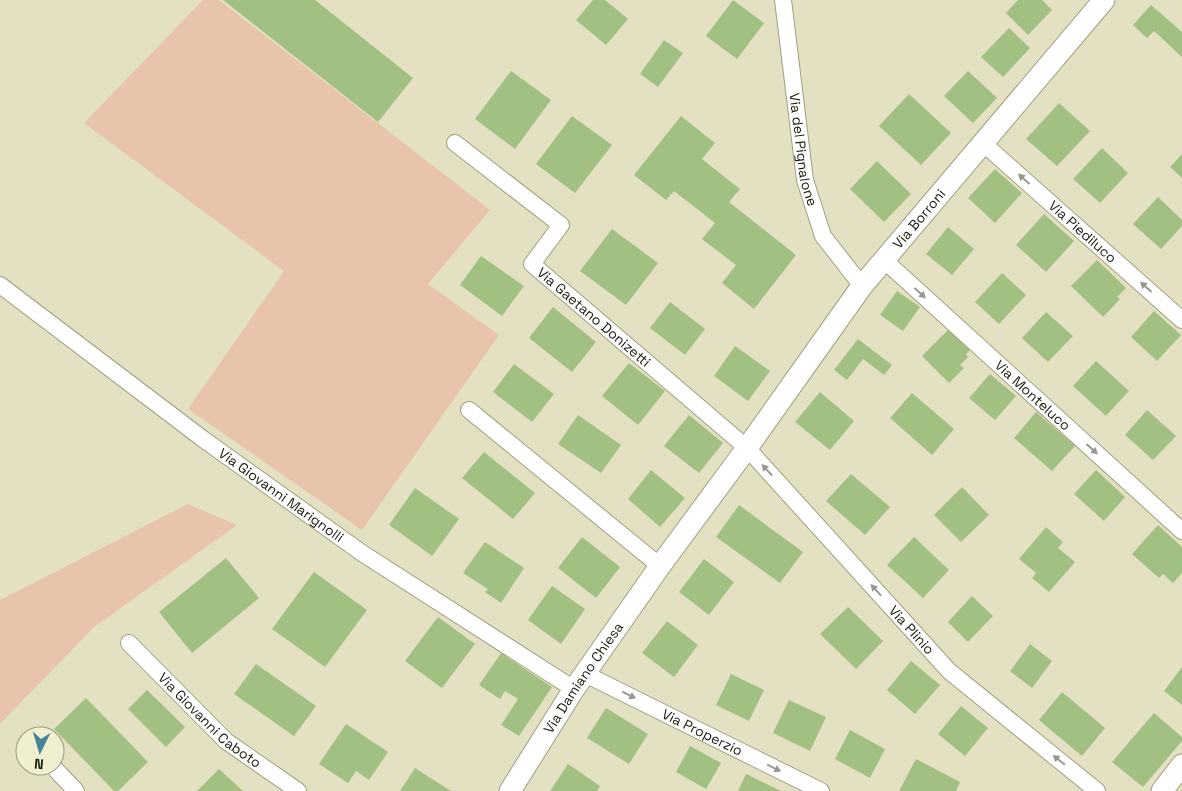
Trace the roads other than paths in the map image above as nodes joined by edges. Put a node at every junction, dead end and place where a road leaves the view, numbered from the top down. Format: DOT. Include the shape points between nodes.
graph roads {
  1 [pos="783,0"];
  2 [pos="1104,0"];
  3 [pos="455,143"];
  4 [pos="984,144"];
  5 [pos="884,260"];
  6 [pos="0,285"];
  7 [pos="862,286"];
  8 [pos="1182,320"];
  9 [pos="469,410"];
  10 [pos="747,448"];
  11 [pos="1182,532"];
  12 [pos="660,566"];
  13 [pos="129,644"];
  14 [pos="580,681"];
  15 [pos="1182,765"];
  16 [pos="62,776"];
  17 [pos="76,791"];
  18 [pos="298,791"];
  19 [pos="510,791"];
  20 [pos="821,791"];
  21 [pos="1097,791"];
  22 [pos="1162,791"];
  1 -- 7 [label="street, Via del Pignalone" via="805,180 823,236"];
  2 -- 4 [label="street, Via Borroni"];
  3 -- 10 [label="street, Via Gaetano Donizetti" via="561,226 532,264"];
  4 -- 5 [label="street, Via Borroni"];
  8 -- 4 [label="street, Via Piediluco, one-way"];
  5 -- 7 [label="street, Via Borroni"];
  5 -- 11 [label="street, Via Monteluco, one-way"];
  6 -- 14 [label="street, Via Giovanni Marignolli" via="203,439 362,553"];
  7 -- 10 [label="street, Via Borroni"];
  9 -- 12 [label="street"];
  10 -- 12 [label="street, Via Damiano Chiesa"];
  21 -- 10 [label="street, Via Plinio, one-way" via="949,671"];
  12 -- 14 [label="street, Via Damiano Chiesa"];
  13 -- 18 [label="street, Via Giovanni Caboto" via="226,741"];
  14 -- 19 [label="street, Via Damiano Chiesa"];
  14 -- 20 [label="street, Via Properzio, one-way"];
  15 -- 22 [label="street"];
  16 -- 17 [label="street"];
}
